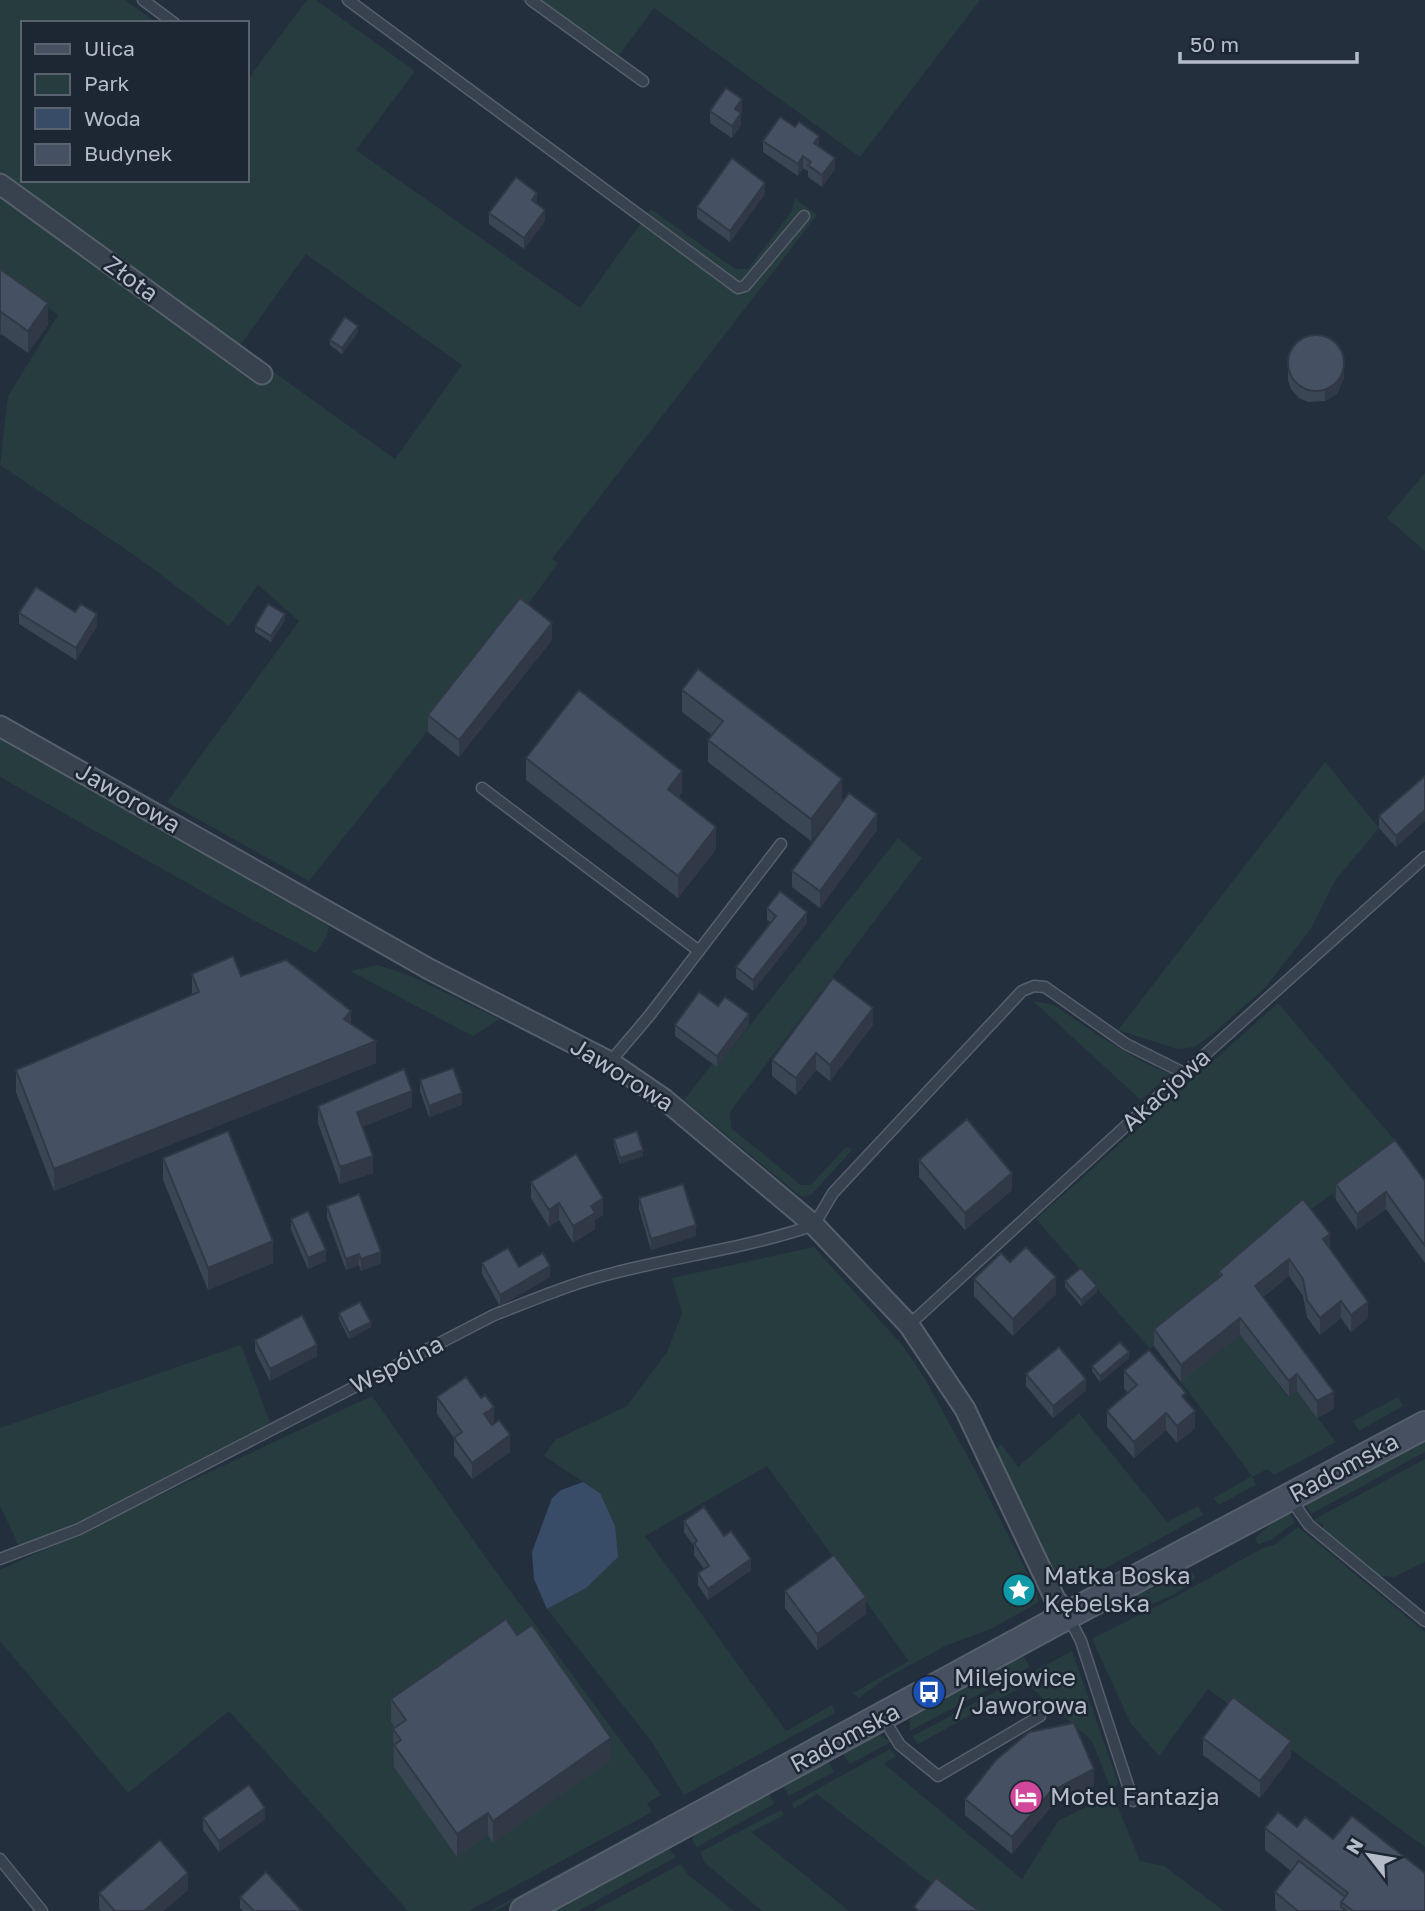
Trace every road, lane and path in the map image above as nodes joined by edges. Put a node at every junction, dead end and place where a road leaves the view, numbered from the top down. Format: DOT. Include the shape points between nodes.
graph roads {
  1 [pos="143,0"];
  2 [pos="348,0"];
  3 [pos="531,0"];
  4 [pos="171,21"];
  5 [pos="643,81"];
  6 [pos="0,184"];
  7 [pos="804,216"];
  8 [pos="262,374"];
  9 [pos="0,726"];
  10 [pos="482,788"];
  11 [pos="781,844"];
  12 [pos="1425,857"];
  13 [pos="699,951"];
  14 [pos="610,1062"];
  15 [pos="1184,1073"];
  16 [pos="814,1225"];
  17 [pos="909,1325"];
  18 [pos="1425,1425"];
  19 [pos="1289,1496"];
  20 [pos="0,1559"];
  21 [pos="1068,1615"];
  22 [pos="1425,1621"];
  23 [pos="1040,1716"];
  24 [pos="883,1717"];
  25 [pos="1133,1801"];
  26 [pos="0,1859"];
  27 [pos="41,1911"];
  28 [pos="524,1911"];
  1 -- 4 [label="lane"];
  2 -- 7 [label="lane" via="738,288 745,286"];
  3 -- 5 [label="lane"];
  6 -- 8 [label="street, Złota"];
  9 -- 14 [label="street, Jaworowa" via="429,969"];
  10 -- 13 [label="lane"];
  11 -- 13 [label="lane"];
  12 -- 15 [label="lane, Akacjowa"];
  13 -- 14 [label="lane"];
  14 -- 16 [label="street, Jaworowa" via="664,1099"];
  15 -- 16 [label="lane" via="1126,1044 1045,988 1034,986 1022,991 833,1193"];
  15 -- 17 [label="lane, Akacjowa"];
  16 -- 17 [label="street, Jaworowa"];
  16 -- 20 [label="lane, Wspólna" via="780,1237 613,1273 494,1315 79,1529"];
  17 -- 21 [label="street, Jaworowa" via="965,1409 1059,1607"];
  18 -- 19 [label="main road, Radomska"];
  19 -- 21 [label="main road, Radomska"];
  19 -- 22 [label="lane" via="1308,1525"];
  21 -- 24 [label="main road, Radomska"];
  21 -- 25 [label="lane" via="1081,1641"];
  23 -- 24 [label="lane" via="938,1776 900,1745"];
  24 -- 28 [label="main road, Radomska"];
  26 -- 27 [label="lane"];
}
